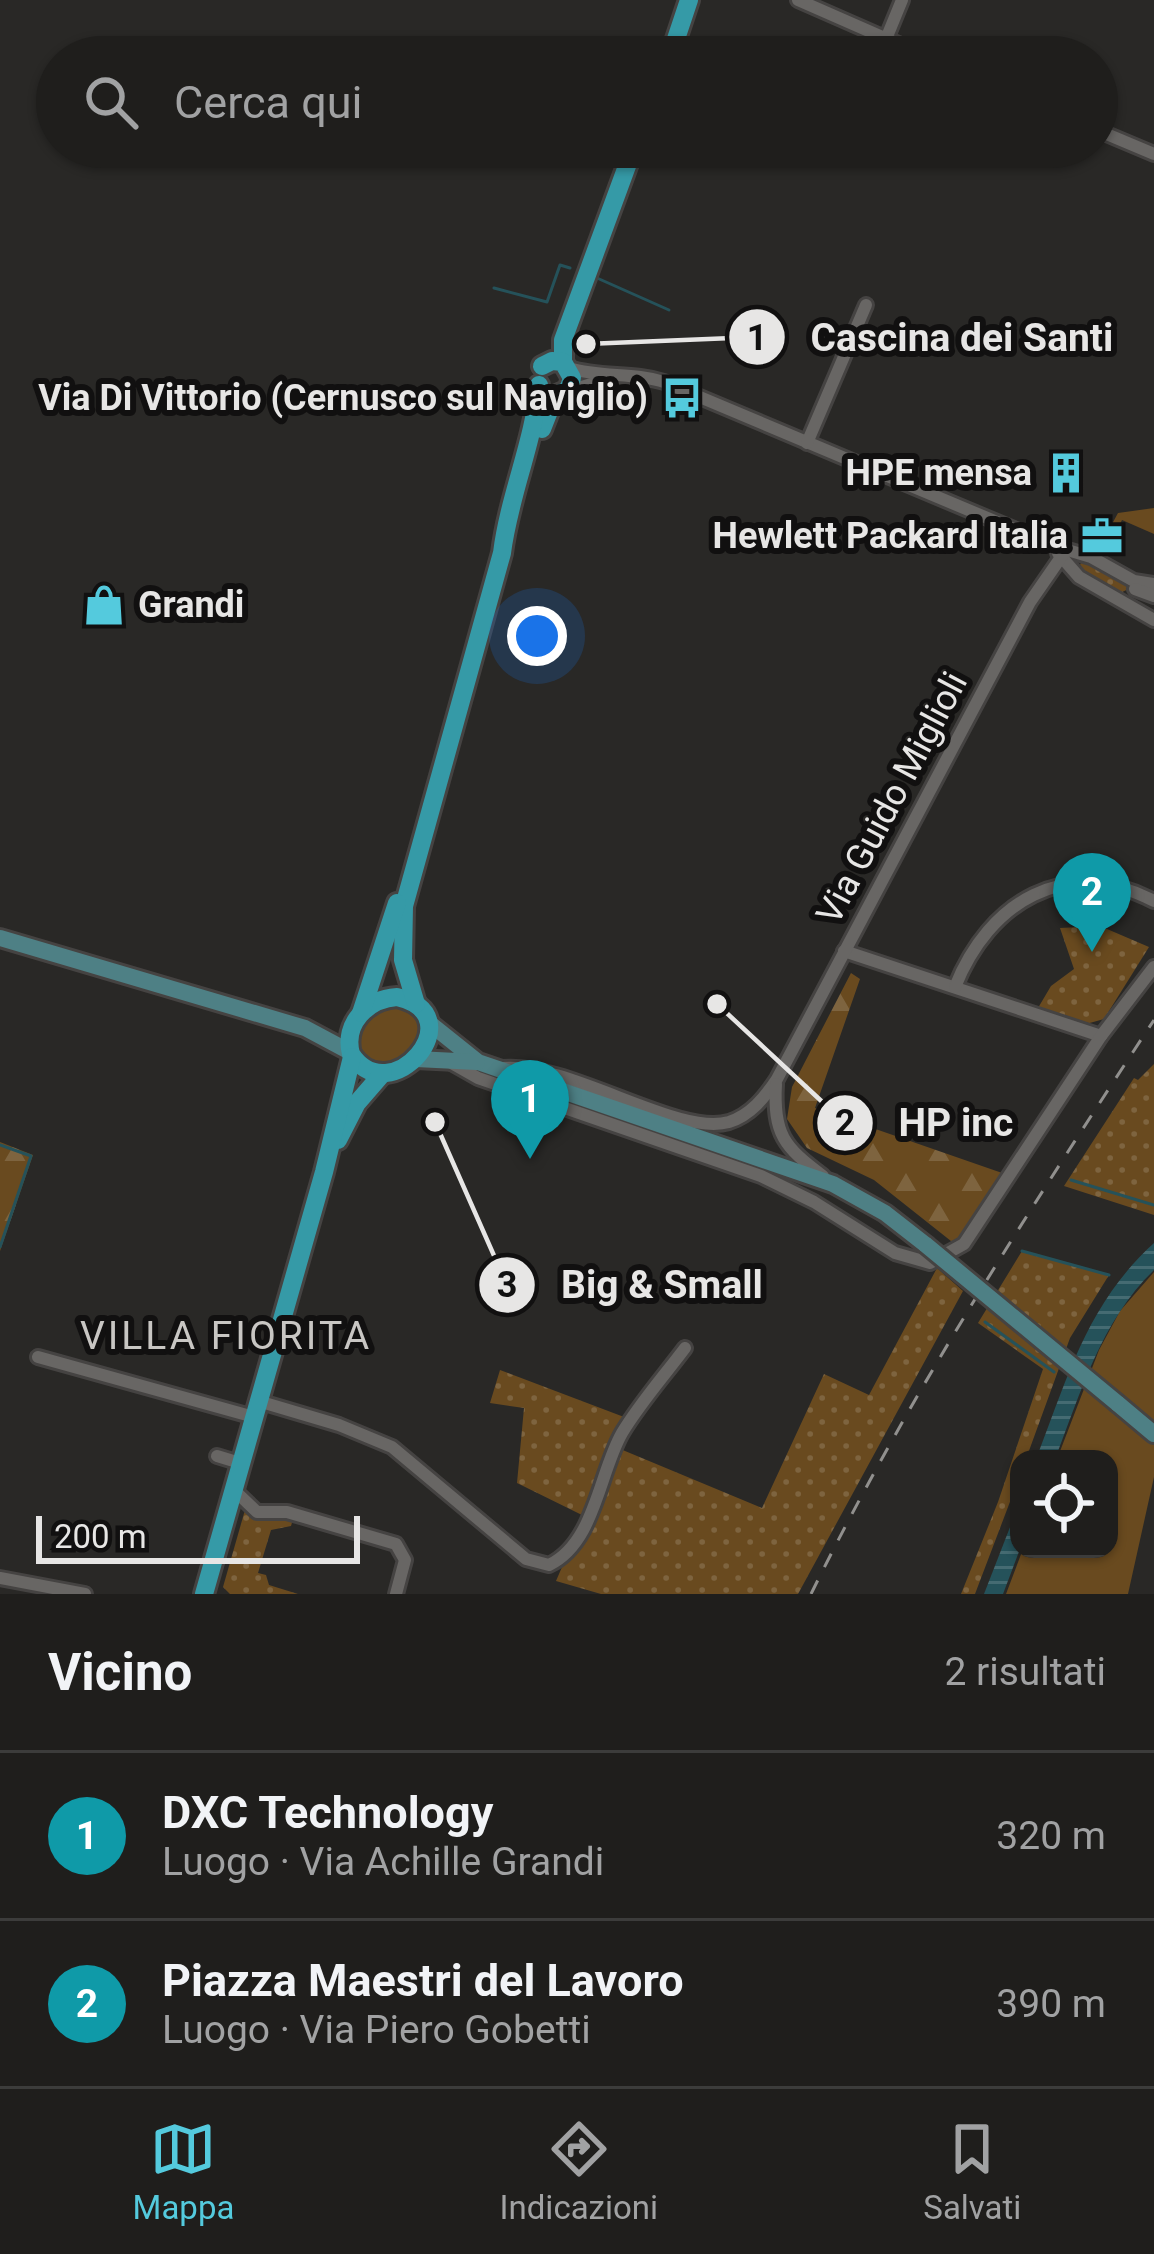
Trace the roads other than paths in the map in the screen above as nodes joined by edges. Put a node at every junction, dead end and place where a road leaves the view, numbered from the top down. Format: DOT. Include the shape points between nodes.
graph roads {
  1 [pos="798,0"];
  2 [pos="902,0"];
  3 [pos="690,1"];
  4 [pos="678,36"];
  5 [pos="879,36"];
  6 [pos="887,36"];
  7 [pos="1118,139"];
  8 [pos="1154,154"];
  9 [pos="626,168"];
  10 [pos="610,211"];
  11 [pos="866,305"];
  12 [pos="566,365"];
  13 [pos="620,376"];
  14 [pos="551,385"];
  15 [pos="807,443"];
  16 [pos="1064,554"];
  17 [pos="1088,556"];
  18 [pos="1077,574"];
  19 [pos="1154,584"];
  20 [pos="1131,591"];
  21 [pos="1154,596"];
  22 [pos="1154,619"];
  23 [pos="416,853"];
  24 [pos="1154,901"];
  25 [pos="0,938"];
  26 [pos="844,951"];
  27 [pos="1154,967"];
  28 [pos="955,987"];
  29 [pos="416,1004"];
  30 [pos="359,1016"];
  31 [pos="428,1022"];
  32 [pos="305,1028"];
  33 [pos="1101,1036"];
  34 [pos="351,1054"];
  35 [pos="416,1059"];
  36 [pos="446,1061"];
  37 [pos="487,1066"];
  38 [pos="383,1073"];
  39 [pos="777,1079"];
  40 [pos="322,1178"];
  41 [pos="833,1184"];
  42 [pos="685,1348"];
  43 [pos="38,1357"];
  44 [pos="256,1409"];
  45 [pos="1154,1434"];
  46 [pos="217,1456"];
  47 [pos="240,1463"];
  48 [pos="233,1490"];
  49 [pos="212,1564"];
  50 [pos="10,1584"];
  51 [pos="44,1590"];
  52 [pos="85,1594"];
  53 [pos="204,1594"];
  54 [pos="220,1594"];
  55 [pos="396,1594"];
  1 -- 5 [label="street"];
  2 -- 6 [label="street"];
  3 -- 4 [label="main road"];
  7 -- 8 [label="street"];
  9 -- 10 [label="main road"];
  10 -- 12 [label="main road" via="563,340"];
  10 -- 14 [label="main road" via="592,243"];
  11 -- 15 [label="street"];
  12 -- 13 [label="street"];
  12 -- 14 [label="main road" via="572,381"];
  12 -- 14 [label="main road" via="552,361"];
  13 -- 14 [label="street"];
  13 -- 15 [label="street" via="664,382"];
  14 -- 23 [label="main road"];
  15 -- 16 [label="street"];
  16 -- 17 [label="street"];
  16 -- 18 [label="street"];
  16 -- 26 [label="street, Via Guido Miglioli" via="1030,602"];
  17 -- 18 [label="street" via="1077,560"];
  17 -- 20 [label="street"];
  18 -- 20 [label="street"];
  19 -- 20 [label="street"];
  20 -- 21 [label="street"];
  20 -- 22 [label="street"];
  23 -- 29 [label="main road" via="402,947"];
  23 -- 30 [label="main road"];
  24 -- 28 [label="street" via="1100,884 1035,894 981,934"];
  25 -- 32 [label="main road"];
  26 -- 28 [label="street"];
  26 -- 39 [label="street, Via Guido Miglioli"];
  27 -- 33 [label="street"];
  28 -- 33 [label="street"];
  29 -- 30 [label="main road" via="387,998"];
  29 -- 31 [label="main road"];
  30 -- 32 [label="main road" via="332,1029"];
  30 -- 34 [label="main road" via="348,1034"];
  31 -- 35 [label="main road" via="428,1042"];
  31 -- 37 [label="main road"];
  32 -- 34 [label="main road"];
  33 -- 36 [label="street" via="964,1244 930,1263 895,1253 761,1176"];
  34 -- 38 [label="main road"];
  34 -- 40 [label="main road"];
  35 -- 36 [label="main road"];
  35 -- 38 [label="main road"];
  36 -- 37 [label="main road"];
  37 -- 39 [label="street" via="539,1068 712,1125 741,1117"];
  37 -- 41 [label="main road"];
  38 -- 40 [label="main road" via="357,1103"];
  39 -- 41 [label="street" via="783,1140"];
  40 -- 44 [label="main road"];
  41 -- 45 [label="main road, bridge" via="885,1213"];
  42 -- 44 [label="street" via="624,1430 575,1542 549,1565 522,1557 392,1447 339,1425"];
  43 -- 44 [label="street"];
  44 -- 47 [label="main road"];
  46 -- 47 [label="street"];
  47 -- 48 [label="main road"];
  48 -- 49 [label="main road"];
  48 -- 55 [label="street" via="257,1513 287,1512 391,1542 404,1555"];
  49 -- 53 [label="main road"];
  49 -- 54 [label="main road"];
  50 -- 51 [label="street"];
  51 -- 52 [label="street"];
}
